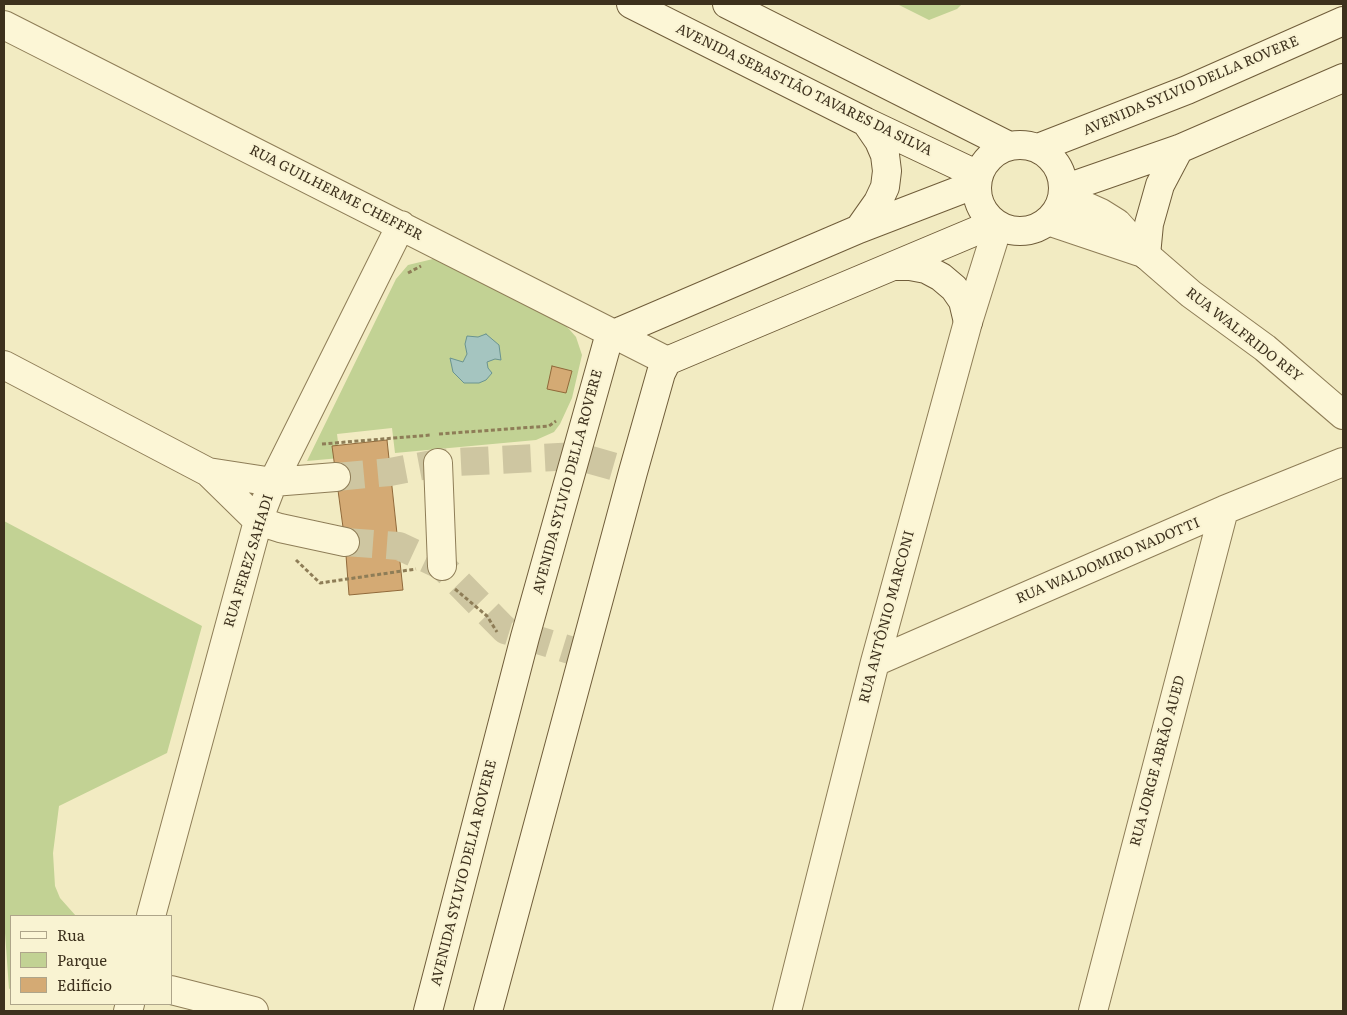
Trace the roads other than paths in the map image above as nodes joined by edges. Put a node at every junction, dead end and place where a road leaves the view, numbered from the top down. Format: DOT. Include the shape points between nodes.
graph roads {
  1 [pos="631,4"];
  2 [pos="727,4"];
  3 [pos="1343,21"];
  4 [pos="4,25"];
  5 [pos="1343,78"];
  6 [pos="866,122"];
  7 [pos="1009,146"];
  8 [pos="1038,148"];
  9 [pos="1179,149"];
  10 [pos="977,180"];
  11 [pos="1063,192"];
  12 [pos="1048,221"];
  13 [pos="996,224"];
  14 [pos="401,225"];
  15 [pos="859,230"];
  16 [pos="1146,255"];
  17 [pos="894,266"];
  18 [pos="968,322"];
  19 [pos="613,335"];
  20 [pos="667,361"];
  21 [pos="4,366"];
  22 [pos="1343,415"];
  23 [pos="1343,462"];
  24 [pos="438,463"];
  25 [pos="208,472"];
  26 [pos="336,477"];
  27 [pos="273,482"];
  28 [pos="1224,510"];
  29 [pos="258,520"];
  30 [pos="345,542"];
  31 [pos="437,573"];
  32 [pos="875,662"];
  33 [pos="151,915"];
  34 [pos="172,990"];
  35 [pos="254,1011"];
  36 [pos="428,1011"];
  37 [pos="488,1011"];
  38 [pos="787,1011"];
  39 [pos="1093,1011"];
  1 -- 6 [label="street, AVENIDA SEBASTIÃO TAVARES DA SILVA"];
  2 -- 7 [label="street"];
  3 -- 8 [label="street, AVENIDA SYLVIO DELLA ROVERE" via="1187,90"];
  4 -- 14 [label="street, RUA GUILHERME CHEFFER"];
  5 -- 9 [label="street"];
  6 -- 10 [label="street, AVENIDA SEBASTIÃO TAVARES DA SILVA"];
  6 -- 15 [label="street" via="879,140 887,171 878,202"];
  7 -- 8 [label="street"];
  7 -- 10 [label="street" via="987,159"];
  8 -- 11 [label="street" via="1061,172"];
  9 -- 11 [label="street"];
  9 -- 16 [label="street" via="1160,185 1149,224"];
  10 -- 13 [label="street" via="979,203"];
  10 -- 15 [label="street"];
  11 -- 12 [label="street" via="1059,207"];
  11 -- 16 [label="street, RUA WALFRIDO REY" via="1117,223"];
  12 -- 13 [label="street" via="1021,231"];
  12 -- 16 [label="street, RUA WALFRIDO REY"];
  13 -- 17 [label="street"];
  13 -- 18 [label="street, RUA ANTÔNIO MARCONI"];
  14 -- 19 [label="street, RUA GUILHERME CHEFFER"];
  14 -- 27 [label="street, RUA FEREZ SAHADI"];
  15 -- 19 [label="street"];
  16 -- 22 [label="street, RUA WALFRIDO REY" via="1191,294 1265,348"];
  17 -- 18 [label="street" via="910,266 941,277 963,301"];
  17 -- 20 [label="street"];
  18 -- 32 [label="street, RUA ANTÔNIO MARCONI"];
  19 -- 20 [label="street, RUA GUILHERME CHEFFER"];
  19 -- 36 [label="street, AVENIDA SYLVIO DELLA ROVERE" via="603,354 525,637"];
  20 -- 37 [label="street" via="633,472"];
  21 -- 25 [label="street"];
  23 -- 28 [label="street, RUA WALDOMIRO NADOTTI"];
  24 -- 31 [label="street"];
  25 -- 27 [label="street"];
  25 -- 29 [label="street"];
  26 -- 27 [label="street"];
  27 -- 29 [label="street, RUA FEREZ SAHADI"];
  28 -- 32 [label="street, RUA WALDOMIRO NADOTTI"];
  28 -- 39 [label="street, RUA JORGE ABRÃO AUED"];
  29 -- 30 [label="street"];
  29 -- 33 [label="street, RUA FEREZ SAHADI"];
  32 -- 38 [label="street, RUA ANTÔNIO MARCONI"];
  34 -- 35 [label="street"];
}
